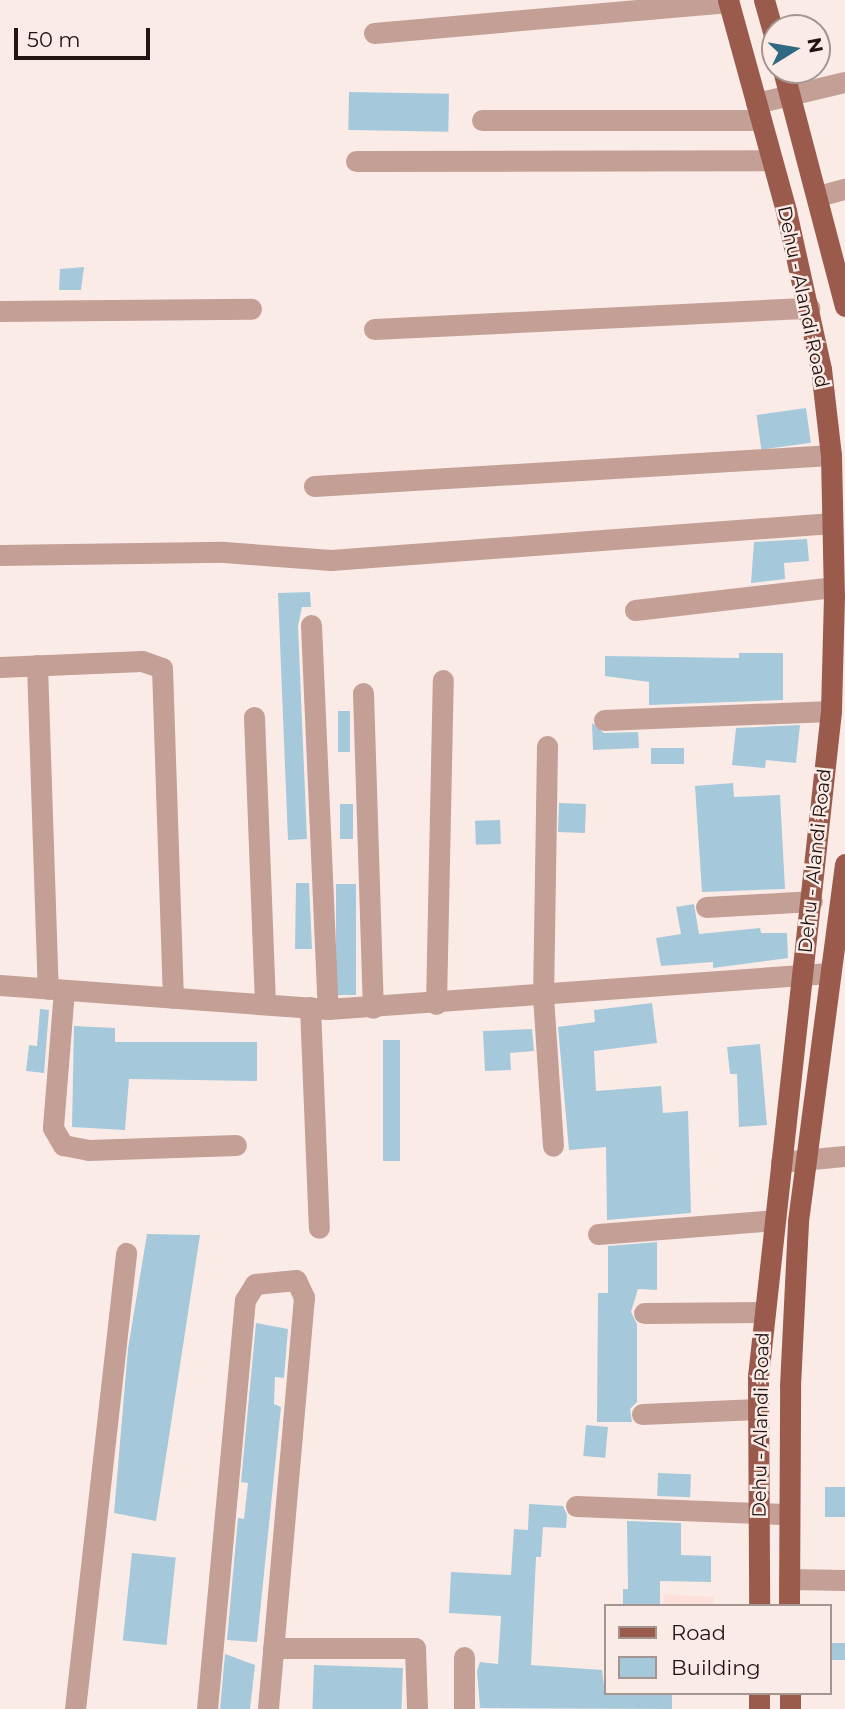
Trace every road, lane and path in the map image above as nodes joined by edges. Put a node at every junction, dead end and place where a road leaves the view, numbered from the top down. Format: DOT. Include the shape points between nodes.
graph roads {
  1 [pos="728,1"];
  2 [pos="374,33"];
  3 [pos="845,82"];
  4 [pos="787,84"];
  5 [pos="790,94"];
  6 [pos="759,112"];
  7 [pos="482,120"];
  8 [pos="772,160"];
  9 [pos="356,162"];
  10 [pos="845,189"];
  11 [pos="818,196"];
  12 [pos="844,298"];
  13 [pos="809,308"];
  14 [pos="251,309"];
  15 [pos="0,311"];
  16 [pos="374,329"];
  17 [pos="831,455"];
  18 [pos="314,486"];
  19 [pos="832,523"];
  20 [pos="0,555"];
  21 [pos="834,587"];
  22 [pos="635,610"];
  23 [pos="311,625"];
  24 [pos="37,666"];
  25 [pos="0,667"];
  26 [pos="443,680"];
  27 [pos="363,693"];
  28 [pos="831,711"];
  29 [pos="254,718"];
  30 [pos="604,720"];
  31 [pos="547,746"];
  32 [pos="845,864"];
  33 [pos="812,901"];
  34 [pos="706,907"];
  35 [pos="840,929"];
  36 [pos="809,932"];
  37 [pos="829,973"];
  38 [pos="802,976"];
  39 [pos="0,985"];
  40 [pos="56,989"];
  41 [pos="543,996"];
  42 [pos="173,998"];
  43 [pos="265,1004"];
  44 [pos="436,1004"];
  45 [pos="319,1008"];
  46 [pos="373,1008"];
  47 [pos="236,1145"];
  48 [pos="553,1146"];
  49 [pos="845,1156"];
  50 [pos="805,1161"];
  51 [pos="781,1162"];
  52 [pos="775,1220"];
  53 [pos="320,1227"];
  54 [pos="598,1234"];
  55 [pos="126,1253"];
  56 [pos="765,1312"];
  57 [pos="644,1313"];
  58 [pos="758,1409"];
  59 [pos="642,1414"];
  60 [pos="576,1506"];
  61 [pos="758,1513"];
  62 [pos="789,1514"];
  63 [pos="789,1579"];
  64 [pos="845,1580"];
  65 [pos="758,1604"];
  66 [pos="789,1604"];
  67 [pos="273,1648"];
  68 [pos="464,1657"];
  69 [pos="75,1709"];
  70 [pos="207,1709"];
  71 [pos="268,1709"];
  72 [pos="417,1709"];
  73 [pos="464,1709"];
  1 -- 2 [label="street"];
  1 -- 6 [label="main road, Dehu - Alandi Road"];
  3 -- 5 [label="street"];
  4 -- 5 [label="main road, Dehu - Alandi Road"];
  5 -- 6 [label="street"];
  5 -- 11 [label="main road, Dehu - Alandi Road"];
  6 -- 7 [label="street"];
  6 -- 8 [label="main road, Dehu - Alandi Road"];
  8 -- 9 [label="street"];
  8 -- 13 [label="main road, Dehu - Alandi Road"];
  10 -- 11 [label="street"];
  11 -- 12 [label="main road, Dehu - Alandi Road"];
  13 -- 16 [label="street"];
  13 -- 17 [label="main road, Dehu - Alandi Road"];
  14 -- 15 [label="street"];
  17 -- 18 [label="street"];
  17 -- 19 [label="main road, Dehu - Alandi Road"];
  19 -- 20 [label="street" via="331,560 224,552"];
  19 -- 21 [label="main road, Dehu - Alandi Road"];
  21 -- 22 [label="street"];
  21 -- 28 [label="main road, Dehu - Alandi Road"];
  23 -- 45 [label="street"];
  24 -- 25 [label="street"];
  24 -- 40 [label="street"];
  24 -- 42 [label="street" via="142,661 162,668"];
  26 -- 44 [label="street"];
  27 -- 46 [label="street"];
  28 -- 30 [label="street"];
  28 -- 33 [label="main road, Dehu - Alandi Road"];
  29 -- 43 [label="street"];
  31 -- 41 [label="street"];
  32 -- 35 [label="main road, Dehu - Alandi Road"];
  33 -- 34 [label="street"];
  33 -- 36 [label="main road, Dehu - Alandi Road"];
  35 -- 36 [label="street"];
  35 -- 37 [label="main road, Dehu - Alandi Road"];
  36 -- 38 [label="main road, Dehu - Alandi Road"];
  37 -- 38 [label="street"];
  37 -- 50 [label="main road, Dehu - Alandi Road"];
  38 -- 41 [label="street"];
  38 -- 51 [label="main road, Dehu - Alandi Road"];
  39 -- 40 [label="street"];
  40 -- 42 [label="street"];
  40 -- 47 [label="street" via="54,1128 63,1145 88,1150"];
  41 -- 44 [label="street"];
  41 -- 48 [label="street"];
  42 -- 43 [label="street"];
  43 -- 45 [label="street"];
  44 -- 46 [label="street"];
  45 -- 46 [label="street"];
  45 -- 53 [label="street"];
  49 -- 50 [label="street"];
  50 -- 51 [label="street"];
  50 -- 62 [label="main road, Dehu - Alandi Road" via="790,1386"];
  51 -- 52 [label="main road, Dehu - Alandi Road"];
  52 -- 54 [label="street"];
  52 -- 56 [label="main road, Dehu - Alandi Road"];
  55 -- 69 [label="street"];
  56 -- 57 [label="street"];
  56 -- 58 [label="main road, Dehu - Alandi Road"];
  58 -- 59 [label="street"];
  58 -- 61 [label="main road, Dehu - Alandi Road"];
  60 -- 61 [label="street"];
  61 -- 62 [label="street"];
  61 -- 65 [label="main road, Dehu - Alandi Road"];
  62 -- 63 [label="main road, Dehu - Alandi Road"];
  63 -- 64 [label="street"];
  63 -- 66 [label="main road, Dehu - Alandi Road"];
  67 -- 70 [label="street" via="304,1297 296,1280 255,1284 245,1300"];
  67 -- 71 [label="street"];
  67 -- 72 [label="street" via="415,1648"];
  68 -- 73 [label="street"];
}
